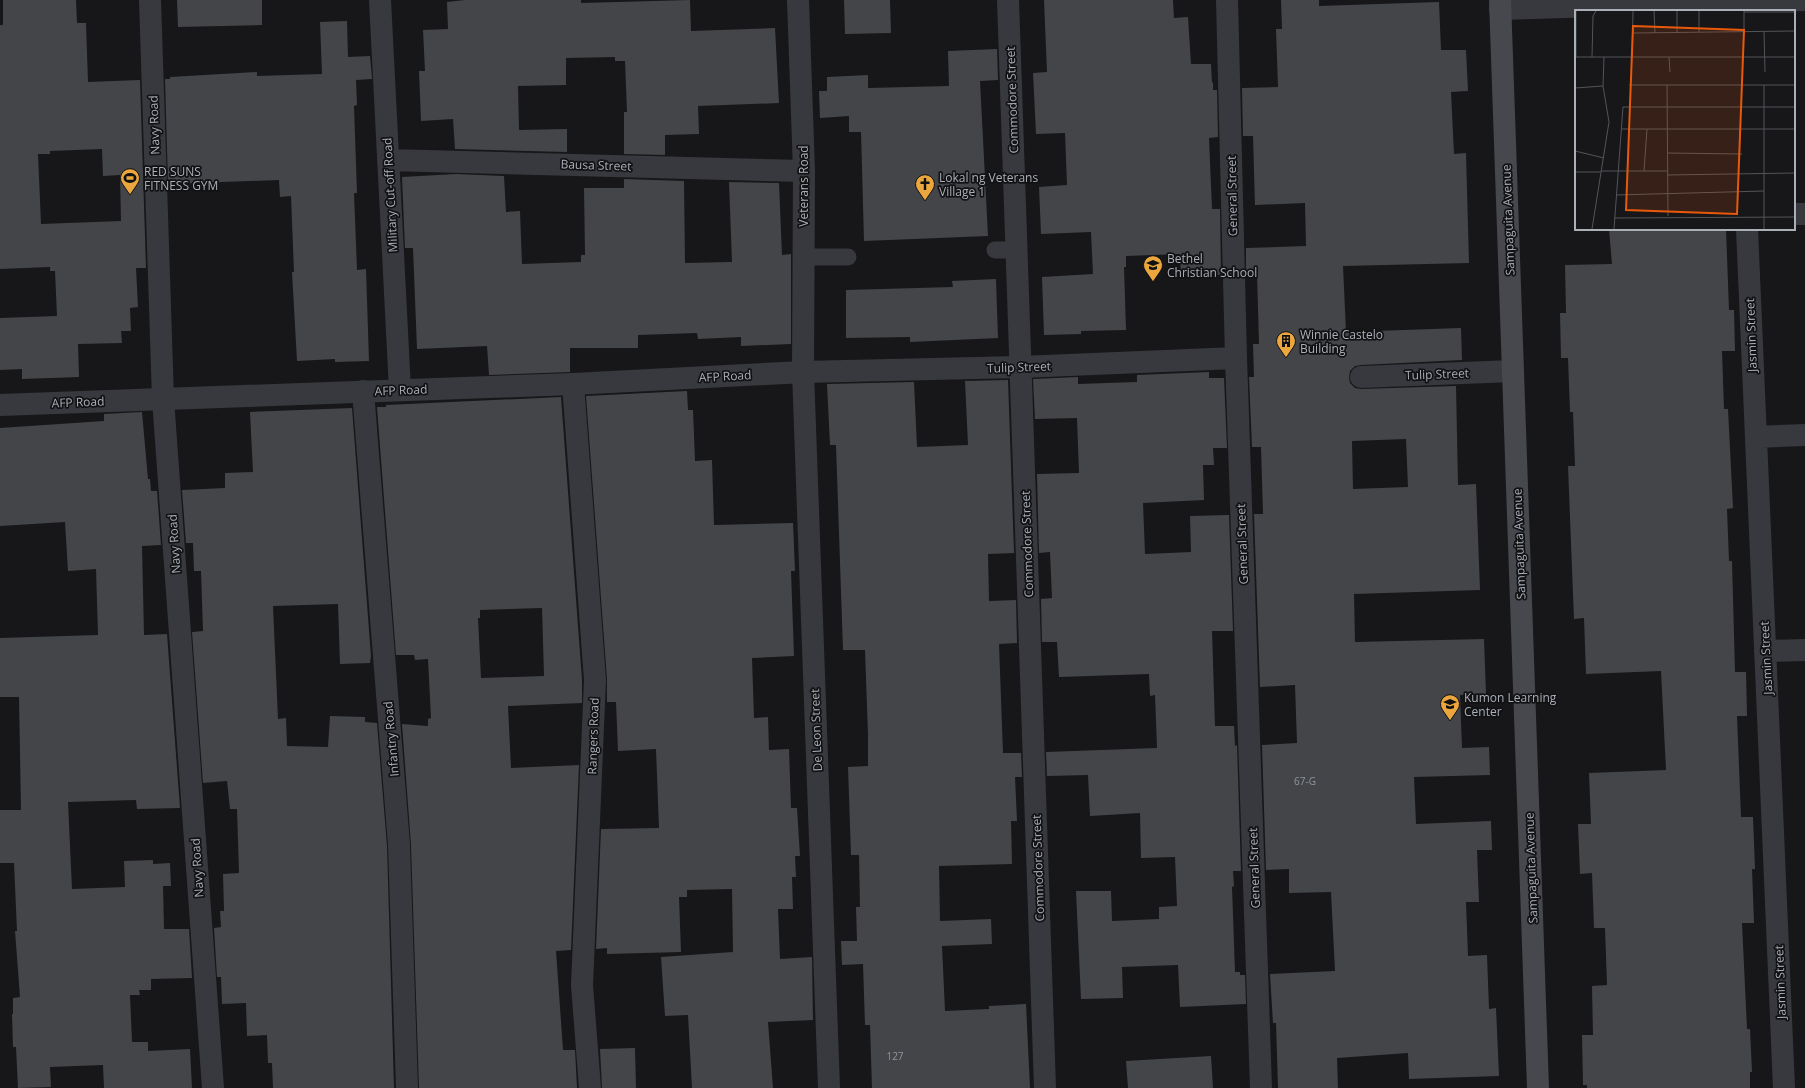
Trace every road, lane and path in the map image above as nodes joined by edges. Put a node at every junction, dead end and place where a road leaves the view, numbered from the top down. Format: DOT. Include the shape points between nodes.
graph roads {
  1 [pos="150,0"];
  2 [pos="380,0"];
  3 [pos="798,0"];
  4 [pos="1008,0"];
  5 [pos="1227,0"];
  6 [pos="1805,0"];
  7 [pos="1500,4"];
  8 [pos="1737,7"];
  9 [pos="388,160"];
  10 [pos="804,171"];
  11 [pos="1747,230"];
  12 [pos="995,250"];
  13 [pos="1016,250"];
  14 [pos="848,256"];
  15 [pos="803,257"];
  16 [pos="1236,358"];
  17 [pos="1021,367"];
  18 [pos="1513,371"];
  19 [pos="803,372"];
  20 [pos="1362,377"];
  21 [pos="573,384"];
  22 [pos="400,390"];
  23 [pos="363,391"];
  24 [pos="163,399"];
  25 [pos="0,405"];
  26 [pos="1805,435"];
  27 [pos="1756,437"];
  28 [pos="1805,650"];
  29 [pos="1765,651"];
  30 [pos="213,1088"];
  31 [pos="407,1088"];
  32 [pos="590,1088"];
  33 [pos="830,1088"];
  34 [pos="1045,1088"];
  35 [pos="1261,1088"];
  36 [pos="1538,1088"];
  37 [pos="1784,1088"];
  1 -- 24 [label="street, Navy Road"];
  2 -- 9 [label="street, Military Cut-off Road"];
  3 -- 10 [label="street, Veterans Road"];
  4 -- 13 [label="street, Commodore Street"];
  5 -- 16 [label="street, General Street"];
  6 -- 8 [label="street"];
  7 -- 8 [label="street"];
  7 -- 18 [label="main road, Sampaguita Avenue"];
  9 -- 10 [label="street, Bausa Street"];
  9 -- 22 [label="street, Military Cut-off Road"];
  10 -- 15 [label="street, Veterans Road"];
  11 -- 27 [label="street, Jasmin Street"];
  12 -- 13 [label="lane"];
  13 -- 17 [label="street, Commodore Street"];
  14 -- 15 [label="lane"];
  15 -- 19 [label="street, Veterans Road"];
  16 -- 17 [label="street, Tulip Street"];
  16 -- 35 [label="street, General Street"];
  17 -- 19 [label="street, Tulip Street"];
  17 -- 34 [label="street, Commodore Street"];
  18 -- 20 [label="street, Tulip Street"];
  18 -- 36 [label="main road, Sampaguita Avenue"];
  19 -- 21 [label="street, AFP Road"];
  19 -- 33 [label="street, De Leon Street"];
  21 -- 22 [label="street, AFP Road"];
  21 -- 32 [label="street, Rangers Road" via="595,680 582,985"];
  22 -- 23 [label="street, AFP Road"];
  23 -- 24 [label="street, AFP Road"];
  23 -- 31 [label="street, Infantry Road" via="399,845"];
  24 -- 25 [label="street, AFP Road"];
  24 -- 30 [label="street, Navy Road"];
  26 -- 27 [label="street"];
  27 -- 29 [label="street, Jasmin Street"];
  28 -- 29 [label="street"];
  29 -- 37 [label="street, Jasmin Street"];
}
